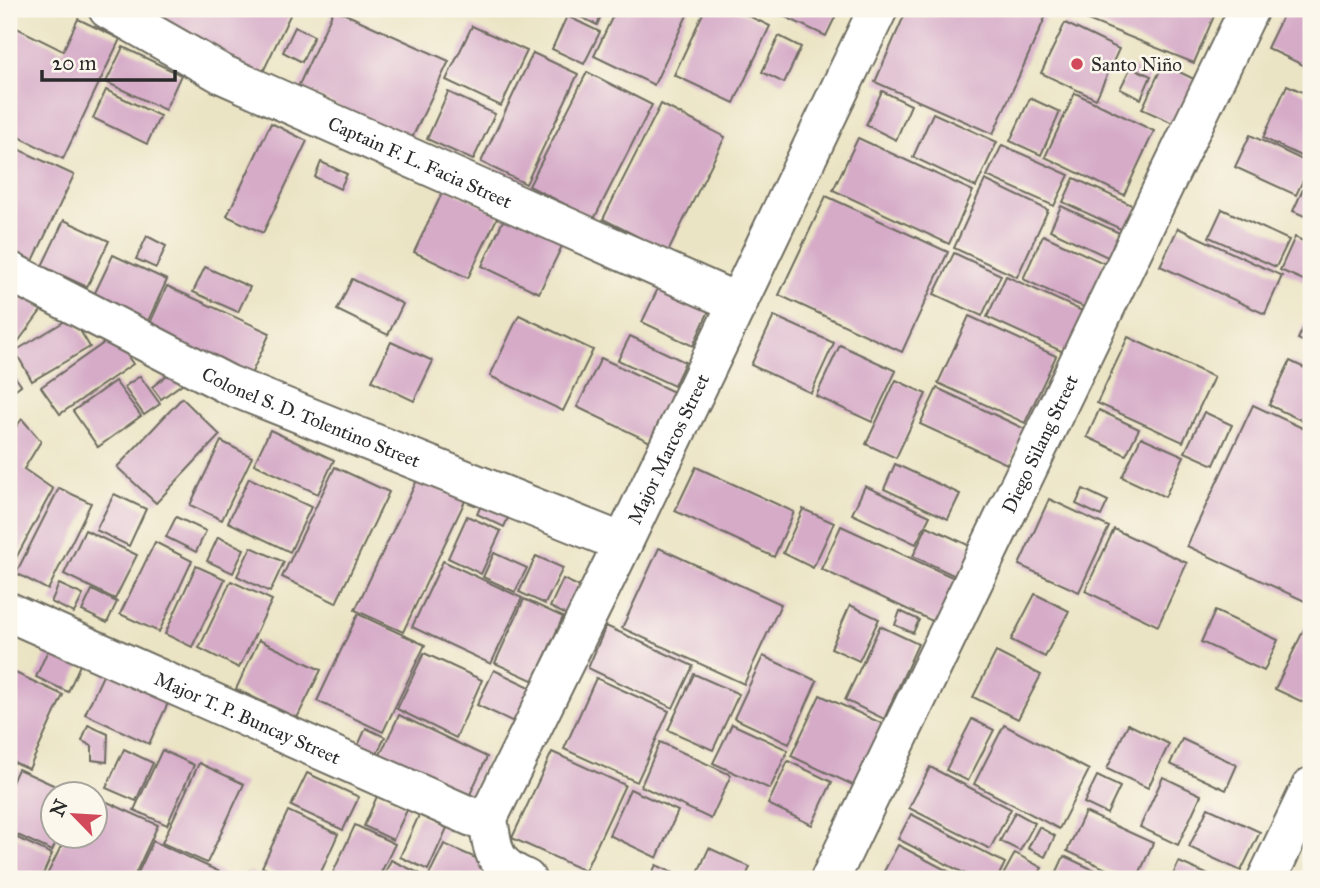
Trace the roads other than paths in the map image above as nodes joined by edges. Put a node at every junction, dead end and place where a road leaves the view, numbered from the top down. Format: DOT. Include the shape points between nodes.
graph roads {
  1 [pos="108,9"];
  2 [pos="878,9"];
  3 [pos="1249,9"];
  4 [pos="9,271"];
  5 [pos="738,303"];
  6 [pos="623,543"];
  7 [pos="9,612"];
  8 [pos="1311,787"];
  9 [pos="488,818"];
  10 [pos="526,879"];
  11 [pos="830,879"];
  12 [pos="1267,879"];
  1 -- 5 [label="street, Captain F. L. Facia Street" via="222,74"];
  2 -- 5 [label="street, Major Marcos Street"];
  3 -- 11 [label="street, Diego Silang Street"];
  4 -- 6 [label="street, Colonel S. D. Tolentino Street" via="229,385"];
  5 -- 6 [label="street, Major Marcos Street"];
  6 -- 9 [label="street, Major Marcos Street"];
  7 -- 9 [label="street, Major T. P. Buncay Street" via="472,817"];
  8 -- 12 [label="street"];
  9 -- 10 [label="street" via="492,847 505,870"];
}
